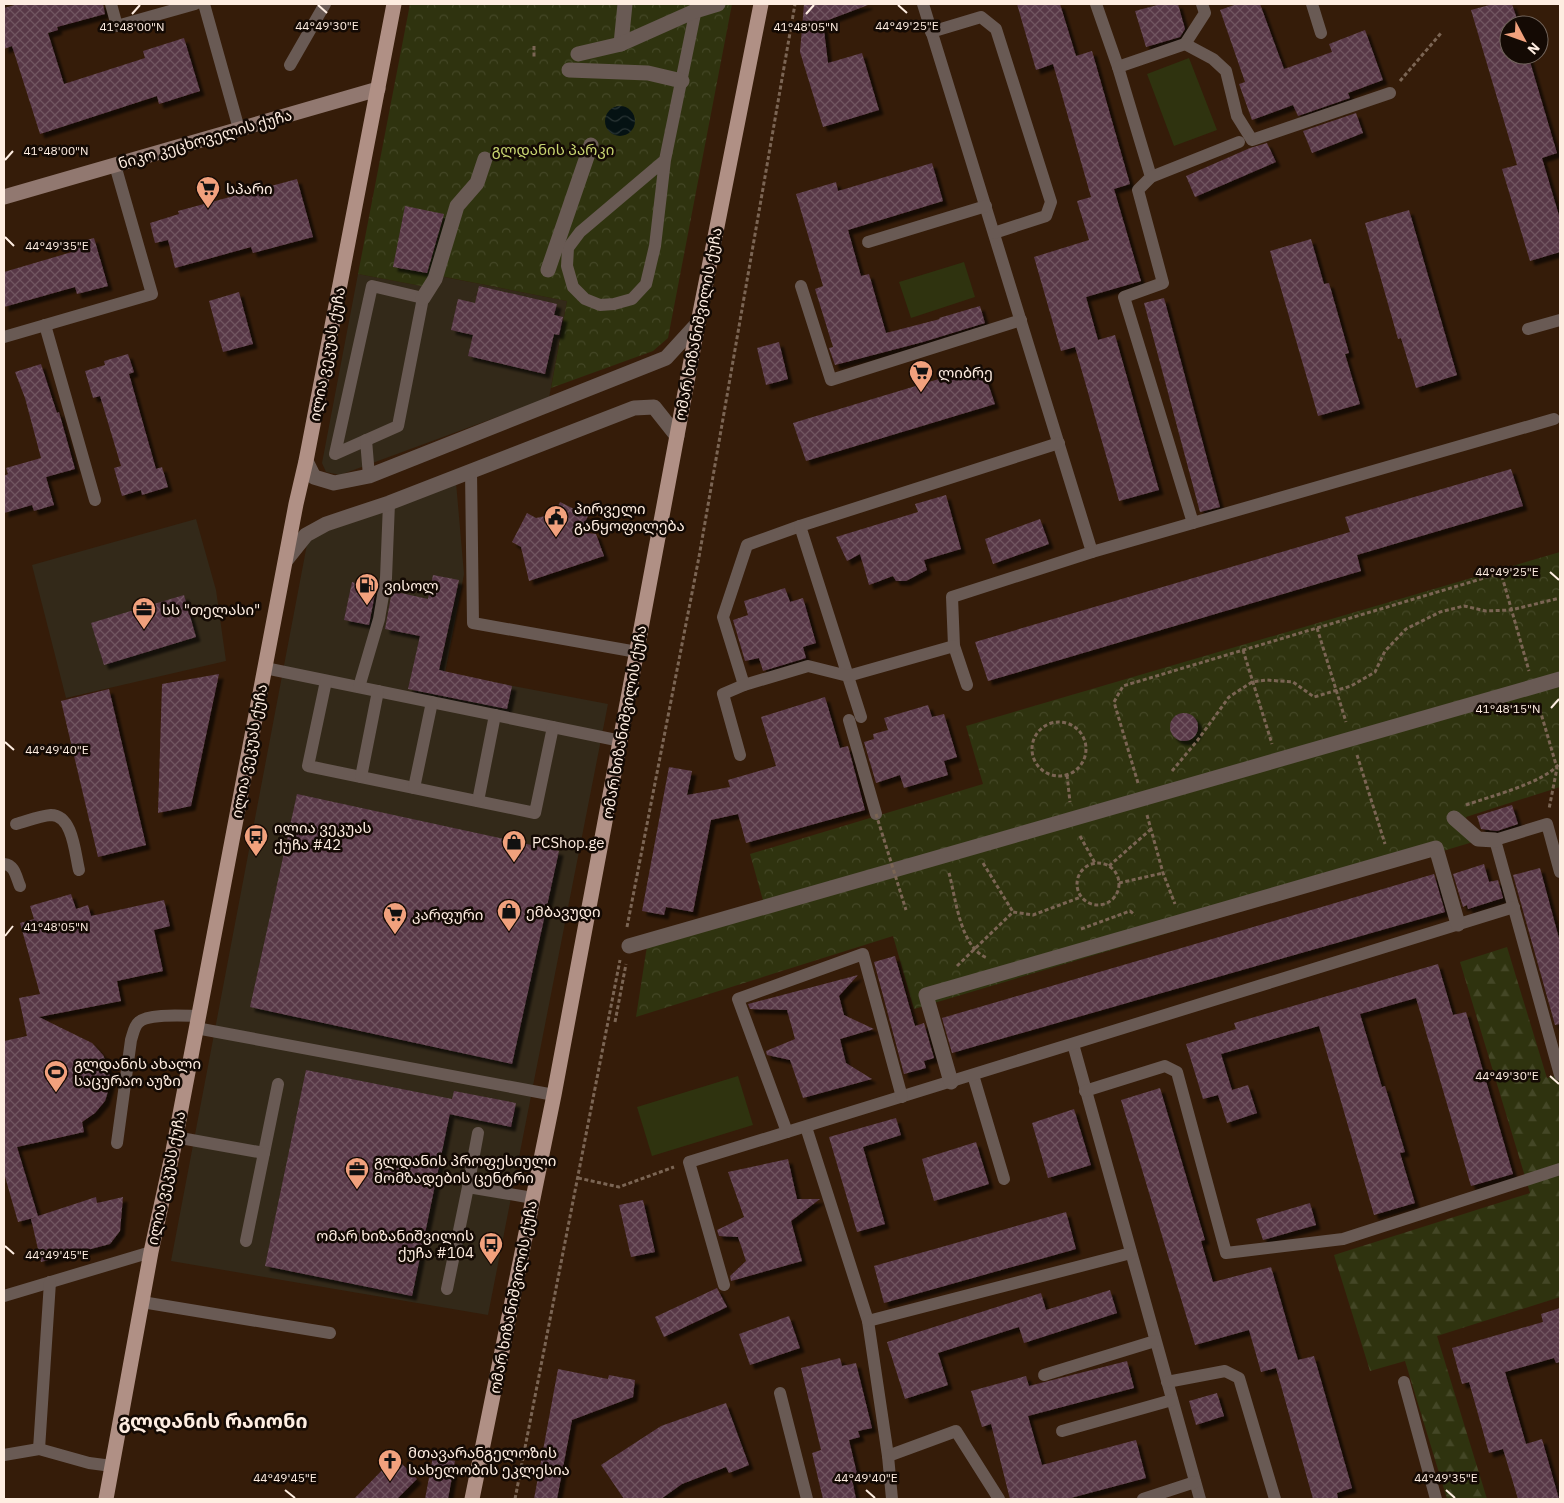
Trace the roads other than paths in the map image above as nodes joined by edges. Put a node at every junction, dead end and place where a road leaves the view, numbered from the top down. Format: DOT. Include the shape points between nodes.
graph roads {
  1 [pos="111,4"];
  2 [pos="195,4"];
  3 [pos="204,4"];
  4 [pos="325,4"];
  5 [pos="394,4"];
  6 [pos="625,4"];
  7 [pos="718,4"];
  8 [pos="762,4"];
  9 [pos="923,4"];
  10 [pos="1096,4"];
  11 [pos="1202,4"];
  12 [pos="1312,4"];
  13 [pos="696,8"];
  14 [pos="931,32"];
  15 [pos="1321,32"];
  16 [pos="621,44"];
  17 [pos="1184,44"];
  18 [pos="578,54"];
  19 [pos="290,64"];
  20 [pos="1118,67"];
  21 [pos="568,70"];
  22 [pos="682,80"];
  23 [pos="378,89"];
  24 [pos="1390,93"];
  25 [pos="239,129"];
  26 [pos="1239,142"];
  27 [pos="591,145"];
  28 [pos="485,159"];
  29 [pos="665,160"];
  30 [pos="116,165"];
  31 [pos="1151,177"];
  32 [pos="4,197"];
  33 [pos="986,206"];
  34 [pos="994,233"];
  35 [pos="868,242"];
  36 [pos="548,270"];
  37 [pos="801,286"];
  38 [pos="423,298"];
  39 [pos="1021,320"];
  40 [pos="1560,320"];
  41 [pos="698,323"];
  42 [pos="45,325"];
  43 [pos="1528,329"];
  44 [pos="4,337"];
  45 [pos="1554,419"];
  46 [pos="677,436"];
  47 [pos="366,440"];
  48 [pos="1059,443"];
  49 [pos="306,461"];
  50 [pos="471,471"];
  51 [pos="369,476"];
  52 [pos="95,500"];
  53 [pos="389,503"];
  54 [pos="1193,523"];
  55 [pos="800,526"];
  56 [pos="1092,552"];
  57 [pos="286,560"];
  58 [pos="954,646"];
  59 [pos="637,652"];
  60 [pos="265,668"];
  61 [pos="848,676"];
  62 [pos="1560,679"];
  63 [pos="326,681"];
  64 [pos="744,685"];
  65 [pos="967,685"];
  66 [pos="359,687"];
  67 [pos="378,691"];
  68 [pos="432,702"];
  69 [pos="495,715"];
  70 [pos="553,727"];
  71 [pos="621,741"];
  72 [pos="740,755"];
  73 [pos="361,777"];
  74 [pos="414,788"];
  75 [pos="478,801"];
  76 [pos="876,814"];
  77 [pos="1454,818"];
  78 [pos="16,824"];
  79 [pos="1496,840"];
  80 [pos="4,864"];
  81 [pos="79,870"];
  82 [pos="1560,872"];
  83 [pos="20,886"];
  84 [pos="1514,907"];
  85 [pos="1458,924"];
  86 [pos="625,945"];
  87 [pos="197,1022"];
  88 [pos="1073,1044"];
  89 [pos="1557,1052"];
  90 [pos="973,1075"];
  91 [pos="1560,1075"];
  92 [pos="951,1082"];
  93 [pos="278,1084"];
  94 [pos="1086,1091"];
  95 [pos="554,1095"];
  96 [pos="902,1097"];
  97 [pos="806,1127"];
  98 [pos="787,1132"];
  99 [pos="478,1133"];
  100 [pos="175,1138"];
  101 [pos="117,1143"];
  102 [pos="264,1153"];
  103 [pos="1560,1169"];
  104 [pos="1004,1179"];
  105 [pos="468,1187"];
  106 [pos="533,1198"];
  107 [pos="246,1240"];
  108 [pos="151,1252"];
  109 [pos="1131,1253"];
  110 [pos="50,1282"];
  111 [pos="724,1285"];
  112 [pos="447,1289"];
  113 [pos="4,1296"];
  114 [pos="142,1302"];
  115 [pos="868,1321"];
  116 [pos="330,1333"];
  117 [pos="1155,1341"];
  118 [pos="1044,1375"];
  119 [pos="1167,1382"];
  120 [pos="1404,1382"];
  121 [pos="780,1393"];
  122 [pos="1172,1400"];
  123 [pos="1062,1431"];
  124 [pos="40,1449"];
  125 [pos="4,1455"];
  126 [pos="888,1456"];
  127 [pos="112,1466"];
  128 [pos="1196,1482"];
  129 [pos="106,1499"];
  130 [pos="472,1499"];
  131 [pos="807,1499"];
  132 [pos="892,1499"];
  133 [pos="999,1499"];
  134 [pos="1143,1499"];
  135 [pos="1200,1499"];
  136 [pos="1275,1499"];
  137 [pos="1436,1499"];
  1 -- 2 [label="lane" via="117,26"];
  3 -- 25 [label="lane"];
  4 -- 19 [label="lane"];
  5 -- 23 [label="main road, ილია ვეკუას ქუჩა"];
  6 -- 16 [label="street"];
  7 -- 13 [label="street"];
  8 -- 41 [label="main road, ომარ ხიზანიშვილის ქუჩა"];
  9 -- 14 [label="lane"];
  10 -- 20 [label="lane"];
  11 -- 17 [label="lane" via="1205,13"];
  12 -- 15 [label="lane"];
  13 -- 16 [label="street"];
  13 -- 22 [label="lane"];
  14 -- 33 [label="lane"];
  14 -- 34 [label="lane" via="981,17 996,29 1051,202 1046,216"];
  16 -- 18 [label="street"];
  17 -- 20 [label="lane"];
  17 -- 24 [label="lane" via="1213,59 1226,71 1237,116 1252,140"];
  20 -- 31 [label="lane"];
  21 -- 22 [label="street" via="617,77 648,73"];
  22 -- 29 [label="lane"];
  23 -- 25 [label="street, ნიკო კეცხოველის ქუჩა"];
  23 -- 49 [label="main road, ილია ვეკუას ქუჩა"];
  25 -- 30 [label="street, ნიკო კეცხოველის ქუჩა"];
  26 -- 31 [label="lane"];
  27 -- 36 [label="street"];
  28 -- 38 [label="street" via="477,183 457,206 434,279"];
  29 -- 29 [label="lane" via="580,232 568,248 567,266 573,287 585,299 600,305 614,304 632,299 646,284 656,246"];
  30 -- 32 [label="street, ნიკო კეცხოველის ქუჩა"];
  30 -- 42 [label="lane" via="152,294"];
  31 -- 54 [label="lane" via="1138,190 1163,283 1124,297"];
  33 -- 34 [label="lane"];
  33 -- 35 [label="lane"];
  34 -- 39 [label="lane"];
  37 -- 39 [label="lane" via="831,380"];
  38 -- 47 [label="lane" via="398,426"];
  38 -- 47 [label="lane" via="372,286 335,454"];
  39 -- 48 [label="lane"];
  40 -- 43 [label="lane"];
  41 -- 46 [label="main road, ომარ ხიზანიშვილის ქუჩა"];
  41 -- 51 [label="street" via="666,358"];
  42 -- 44 [label="lane"];
  42 -- 52 [label="lane"];
  45 -- 54 [label="lane"];
  46 -- 50 [label="street" via="654,407 634,408"];
  46 -- 59 [label="main road, ომარ ხიზანიშვილის ქუჩა"];
  47 -- 51 [label="lane"];
  48 -- 55 [label="lane"];
  48 -- 56 [label="lane"];
  49 -- 51 [label="street" via="314,477 334,483"];
  49 -- 57 [label="main road, ილია ვეკუას ქუჩა"];
  50 -- 53 [label="street"];
  50 -- 59 [label="lane" via="473,623"];
  53 -- 57 [label="street" via="326,524 306,535"];
  53 -- 66 [label="lane" via="379,619"];
  54 -- 56 [label="lane"];
  55 -- 61 [label="lane"];
  55 -- 64 [label="lane" via="747,545 723,618"];
  56 -- 58 [label="lane" via="952,597"];
  57 -- 60 [label="main road, ილია ვეკუას ქუჩა"];
  58 -- 61 [label="lane"];
  58 -- 65 [label="lane"];
  59 -- 71 [label="main road, ომარ ხიზანიშვილის ქუჩა"];
  60 -- 63 [label="lane"];
  60 -- 87 [label="main road, ილია ვეკუას ქუჩა"];
  61 -- 64 [label="lane" via="808,666"];
  61 -- 76 [label="lane"];
  62 -- 86 [label="street"];
  63 -- 66 [label="lane"];
  63 -- 73 [label="lane" via="308,766"];
  64 -- 72 [label="lane" via="723,694"];
  66 -- 67 [label="lane"];
  67 -- 68 [label="lane"];
  67 -- 73 [label="lane"];
  68 -- 69 [label="lane"];
  68 -- 74 [label="lane"];
  69 -- 70 [label="lane"];
  69 -- 75 [label="lane"];
  70 -- 71 [label="lane"];
  70 -- 75 [label="lane" via="535,812"];
  71 -- 95 [label="main road, ომარ ხიზანიშვილის ქუჩა"];
  73 -- 74 [label="lane"];
  74 -- 75 [label="lane"];
  77 -- 79 [label="street" via="1478,839"];
  78 -- 81 [label="lane" via="49,815 64,819"];
  79 -- 82 [label="lane" via="1547,824"];
  79 -- 84 [label="lane"];
  80 -- 83 [label="lane" via="13,869"];
  84 -- 85 [label="lane"];
  84 -- 89 [label="lane"];
  85 -- 88 [label="lane"];
  85 -- 92 [label="street" via="1436,848 926,994"];
  87 -- 95 [label="lane"];
  87 -- 100 [label="main road, ილია ვეკუას ქუჩა"];
  87 -- 101 [label="lane" via="150,1017 139,1022 134,1029"];
  88 -- 90 [label="lane"];
  88 -- 94 [label="lane"];
  89 -- 91 [label="lane"];
  90 -- 92 [label="lane"];
  90 -- 104 [label="lane"];
  92 -- 96 [label="lane"];
  93 -- 102 [label="lane"];
  94 -- 103 [label="lane" via="1165,1066 1177,1072 1226,1253 1343,1239"];
  94 -- 109 [label="lane"];
  95 -- 106 [label="main road, ომარ ხიზანიშვილის ქუჩა"];
  96 -- 97 [label="lane"];
  96 -- 98 [label="lane" via="863,954 738,999"];
  97 -- 98 [label="lane"];
  97 -- 115 [label="lane"];
  98 -- 111 [label="lane" via="689,1162"];
  99 -- 105 [label="lane"];
  100 -- 102 [label="lane"];
  100 -- 108 [label="main road, ილია ვეკუას ქუჩა"];
  102 -- 107 [label="lane"];
  105 -- 106 [label="lane"];
  105 -- 112 [label="lane"];
  106 -- 130 [label="main road, ომარ ხიზანიშვილის ქუჩა"];
  108 -- 110 [label="lane"];
  108 -- 114 [label="main road, ილია ვეკუას ქუჩა"];
  109 -- 115 [label="lane"];
  109 -- 117 [label="lane"];
  110 -- 113 [label="lane"];
  110 -- 124 [label="lane"];
  114 -- 116 [label="lane"];
  114 -- 127 [label="main road, ილია ვეკუას ქუჩა"];
  115 -- 126 [label="lane"];
  117 -- 118 [label="lane"];
  117 -- 119 [label="lane"];
  119 -- 122 [label="lane"];
  119 -- 136 [label="lane" via="1226,1371 1239,1378"];
  120 -- 137 [label="lane"];
  121 -- 131 [label="lane"];
  122 -- 123 [label="lane"];
  122 -- 128 [label="lane"];
  124 -- 125 [label="lane"];
  124 -- 127 [label="lane"];
  126 -- 132 [label="lane"];
  126 -- 133 [label="lane" via="956,1431"];
  127 -- 129 [label="main road, ილია ვეკუას ქუჩა"];
  128 -- 134 [label="lane"];
  128 -- 135 [label="lane"];
}
